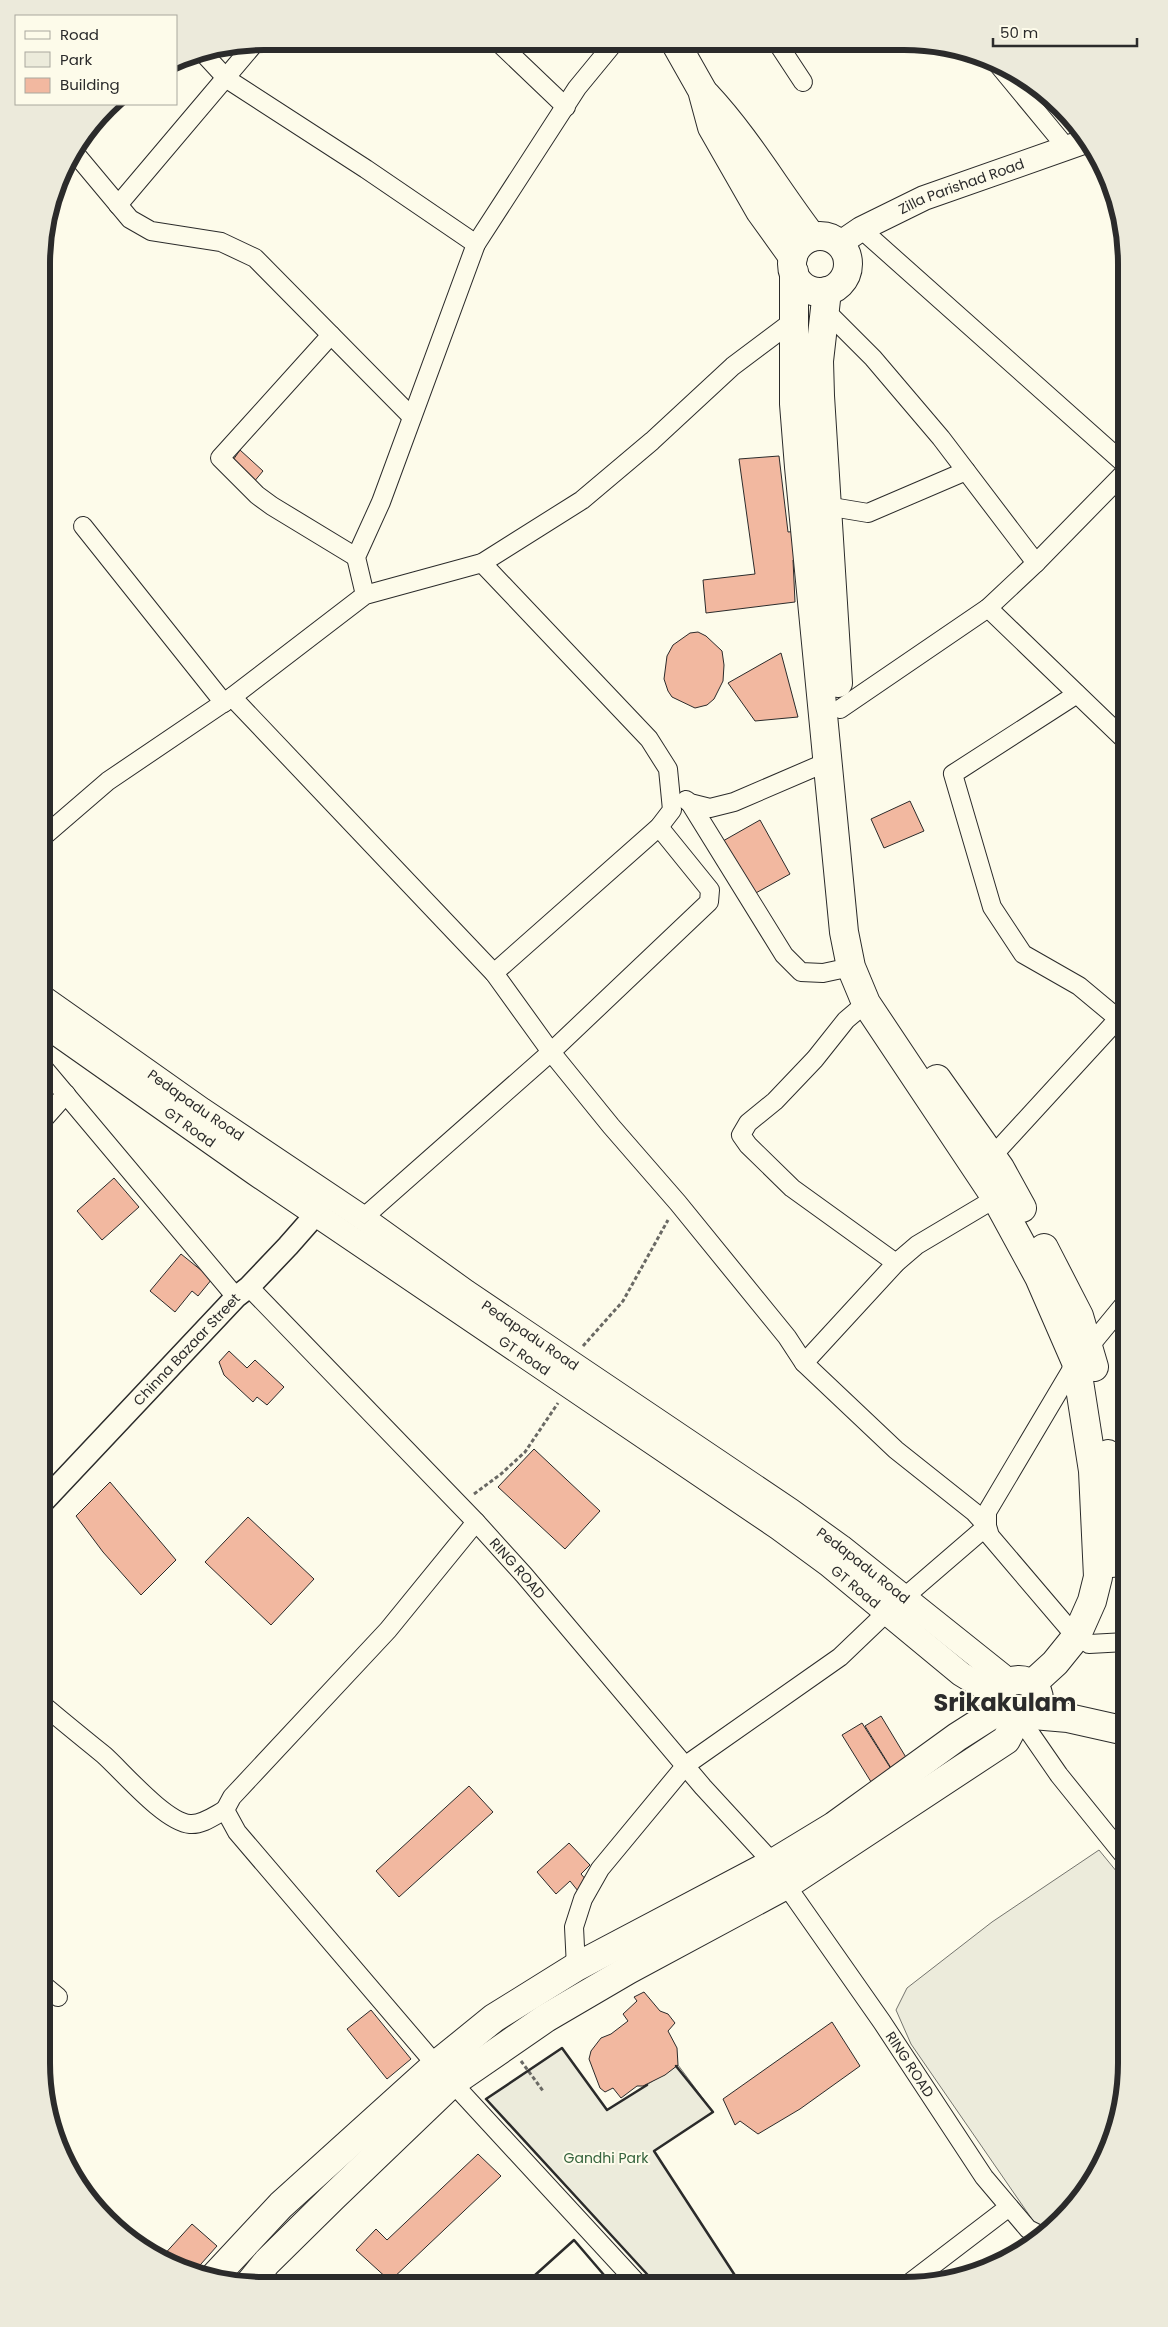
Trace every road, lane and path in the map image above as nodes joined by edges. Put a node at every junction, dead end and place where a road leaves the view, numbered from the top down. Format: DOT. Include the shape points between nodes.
graph roads {
  1 [pos="250,50"];
  2 [pos="506,50"];
  3 [pos="608,50"];
  4 [pos="679,50"];
  5 [pos="782,50"];
  6 [pos="207,57"];
  7 [pos="1007,77"];
  8 [pos="227,79"];
  9 [pos="803,82"];
  10 [pos="702,90"];
  11 [pos="566,107"];
  12 [pos="1080,143"];
  13 [pos="1066,147"];
  14 [pos="79,158"];
  15 [pos="118,205"];
  16 [pos="861,229"];
  17 [pos="812,238"];
  18 [pos="476,244"];
  19 [pos="839,244"];
  20 [pos="793,265"];
  21 [pos="826,300"];
  22 [pos="793,321"];
  23 [pos="331,335"];
  24 [pos="412,417"];
  25 [pos="1118,460"];
  26 [pos="966,471"];
  27 [pos="1118,477"];
  28 [pos="826,506"];
  29 [pos="83,526"];
  30 [pos="356,557"];
  31 [pos="482,563"];
  32 [pos="1036,563"];
  33 [pos="365,595"];
  34 [pos="988,608"];
  35 [pos="1077,694"];
  36 [pos="228,700"];
  37 [pos="840,709"];
  38 [pos="1118,733"];
  39 [pos="827,762"];
  40 [pos="670,788"];
  41 [pos="690,803"];
  42 [pos="659,827"];
  43 [pos="50,829"];
  44 [pos="852,967"];
  45 [pos="494,973"];
  46 [pos="50,1003"];
  47 [pos="866,1003"];
  48 [pos="1118,1019"];
  49 [pos="1118,1026"];
  50 [pos="50,1029"];
  51 [pos="551,1052"];
  52 [pos="50,1075"];
  53 [pos="66,1094"];
  54 [pos="50,1112"];
  55 [pos="985,1164"];
  56 [pos="323,1190"];
  57 [pos="996,1198"];
  58 [pos="678,1203"];
  59 [pos="317,1213"];
  60 [pos="363,1218"];
  61 [pos="896,1263"];
  62 [pos="243,1292"];
  63 [pos="1118,1311"];
  64 [pos="1082,1354"];
  65 [pos="804,1363"];
  66 [pos="564,1371"];
  67 [pos="50,1495"];
  68 [pos="459,1504"];
  69 [pos="476,1522"];
  70 [pos="987,1526"];
  71 [pos="905,1597"];
  72 [pos="886,1613"];
  73 [pos="1082,1640"];
  74 [pos="1118,1642"];
  75 [pos="1021,1703"];
  76 [pos="50,1711"];
  77 [pos="1118,1715"];
  78 [pos="1118,1729"];
  79 [pos="686,1766"];
  80 [pos="225,1810"];
  81 [pos="1118,1848"];
  82 [pos="779,1874"];
  83 [pos="576,1968"];
  84 [pos="50,1990"];
  85 [pos="58,1997"];
  86 [pos="509,2044"];
  87 [pos="444,2074"];
  88 [pos="543,2091"];
  89 [pos="1009,2207"];
  90 [pos="1035,2232"];
  91 [pos="218,2272"];
  92 [pos="255,2277"];
  93 [pos="632,2277"];
  94 [pos="917,2277"];
  1 -- 8 [label="street"];
  2 -- 11 [label="street"];
  3 -- 11 [label="street"];
  4 -- 10 [label="main road"];
  5 -- 9 [label="street"];
  6 -- 8 [label="street"];
  7 -- 13 [label="street"];
  8 -- 15 [label="street"];
  8 -- 18 [label="street"];
  10 -- 17 [label="main road" via="730,120"];
  10 -- 20 [label="main road" via="712,128"];
  11 -- 18 [label="street"];
  12 -- 13 [label="main road, Zilla Parishad Road"];
  13 -- 16 [label="main road, Zilla Parishad Road" via="924,198"];
  14 -- 15 [label="street"];
  15 -- 23 [label="street" via="130,219 151,231 221,242 255,258"];
  16 -- 19 [label="main road, Zilla Parishad Road"];
  16 -- 25 [label="street"];
  17 -- 19 [label="main road" via="826,237"];
  17 -- 20 [label="main road" via="800,245"];
  18 -- 24 [label="street"];
  19 -- 21 [label="main road" via="847,256 847,271"];
  20 -- 21 [label="main road" via="796,278"];
  20 -- 22 [label="main road"];
  21 -- 26 [label="street"];
  21 -- 28 [label="main road" via="820,361"];
  22 -- 31 [label="street" via="734,366 582,500"];
  22 -- 39 [label="main road" via="794,404"];
  23 -- 24 [label="street"];
  23 -- 30 [label="street" via="220,458 272,506"];
  24 -- 30 [label="street" via="381,502"];
  26 -- 28 [label="street" via="868,513"];
  26 -- 32 [label="street"];
  27 -- 32 [label="street"];
  28 -- 37 [label="main road"];
  29 -- 36 [label="street"];
  30 -- 33 [label="street"];
  31 -- 33 [label="street"];
  31 -- 40 [label="street" via="648,739 668,769"];
  32 -- 34 [label="street"];
  33 -- 36 [label="street"];
  34 -- 35 [label="street"];
  34 -- 37 [label="street"];
  35 -- 38 [label="street"];
  35 -- 48 [label="street" via="953,774 992,907 1023,954 1079,986"];
  36 -- 43 [label="street" via="108,781"];
  36 -- 45 [label="street"];
  37 -- 55 [label="main road" via="862,945 886,1006"];
  39 -- 41 [label="street" via="734,802 710,808"];
  39 -- 44 [label="main road" via="844,932"];
  40 -- 41 [label="street"];
  40 -- 42 [label="street" via="672,810"];
  41 -- 44 [label="street" via="784,954 801,972 823,973"];
  42 -- 45 [label="street"];
  42 -- 51 [label="street" via="710,890 709,902"];
  44 -- 47 [label="main road"];
  45 -- 51 [label="street"];
  46 -- 56 [label="main road, Pedapadu Road" via="202,1110"];
  47 -- 55 [label="main road"];
  47 -- 61 [label="street" via="846,1020 775,1101 748,1123 741,1135 792,1188"];
  49 -- 55 [label="street"];
  50 -- 59 [label="main road, GT Road"];
  51 -- 58 [label="street"];
  51 -- 60 [label="street"];
  52 -- 53 [label="street, RING ROAD"];
  53 -- 54 [label="street"];
  53 -- 62 [label="street, RING ROAD"];
  55 -- 57 [label="main road"];
  55 -- 64 [label="main road" via="1000,1168 1067,1290 1079,1316"];
  56 -- 59 [label="street, Chinna Bazaar Street"];
  56 -- 60 [label="main road, Pedapadu Road"];
  57 -- 61 [label="street" via="917,1245"];
  57 -- 64 [label="main road"];
  58 -- 65 [label="street" via="787,1337"];
  58 -- 66 [label="path" via="623,1301"];
  59 -- 62 [label="street, Chinna Bazaar Street"];
  59 -- 66 [label="main road, GT Road"];
  60 -- 66 [label="main road, Pedapadu Road" via="466,1292"];
  61 -- 65 [label="street"];
  62 -- 67 [label="street, Chinna Bazaar Street"];
  62 -- 68 [label="street, RING ROAD"];
  63 -- 64 [label="street"];
  64 -- 70 [label="street" via="987,1512"];
  64 -- 73 [label="main road" via="1100,1400 1115,1500 1111,1586 1105,1611"];
  65 -- 70 [label="street" via="896,1450"];
  66 -- 68 [label="path" via="558,1406 525,1452"];
  66 -- 71 [label="main road, Pedapadu Road" via="791,1511"];
  66 -- 72 [label="main road, GT Road" via="828,1564"];
  68 -- 69 [label="street, RING ROAD"];
  69 -- 79 [label="street, RING ROAD"];
  69 -- 80 [label="street" via="388,1630 232,1797"];
  70 -- 71 [label="street"];
  70 -- 73 [label="street" via="990,1536"];
  71 -- 72 [label="street"];
  71 -- 75 [label="main road, Pedapadu Road"];
  72 -- 75 [label="main road, GT Road" via="962,1674"];
  72 -- 79 [label="street" via="840,1657"];
  73 -- 74 [label="street"];
  73 -- 75 [label="main road" via="1062,1674"];
  75 -- 77 [label="main road" via="1072,1703"];
  75 -- 78 [label="main road"];
  75 -- 81 [label="street" via="1058,1775"];
  75 -- 82 [label="main road" via="1006,1740"];
  76 -- 80 [label="street" via="163,1811 178,1820 190,1824 203,1822"];
  79 -- 82 [label="street, RING ROAD"];
  79 -- 83 [label="street" via="600,1869 583,1899 574,1927"];
  80 -- 87 [label="street" via="237,1832"];
  82 -- 83 [label="main road"];
  82 -- 86 [label="main road"];
  82 -- 89 [label="street, RING ROAD" via="984,2177"];
  83 -- 87 [label="main road" via="494,2018"];
  84 -- 85 [label="street"];
  86 -- 87 [label="main road"];
  86 -- 88 [label="path"];
  87 -- 91 [label="main road" via="281,2205"];
  87 -- 92 [label="main road"];
  87 -- 93 [label="street"];
  89 -- 90 [label="street, RING ROAD"];
  89 -- 94 [label="street"];
}
